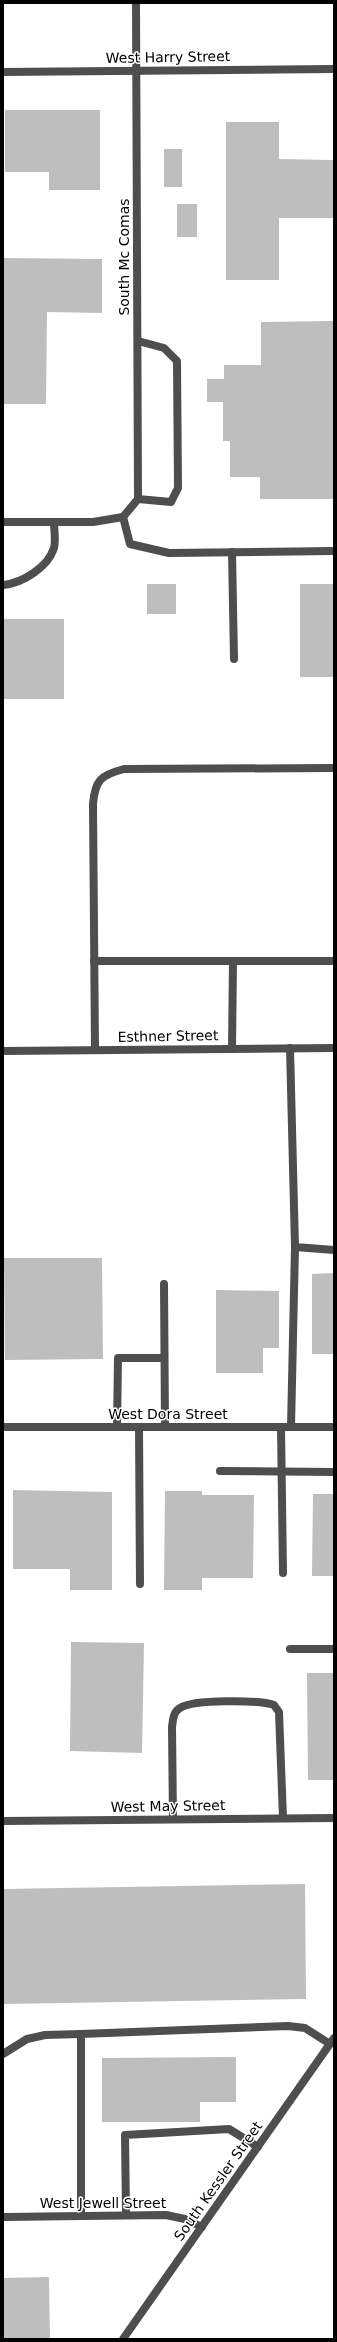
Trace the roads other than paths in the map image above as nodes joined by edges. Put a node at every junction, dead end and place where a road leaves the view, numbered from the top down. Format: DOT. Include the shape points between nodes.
graph roads {
  1 [pos="136,3"];
  2 [pos="334,69"];
  3 [pos="136,71"];
  4 [pos="3,72"];
  5 [pos="138,341"];
  6 [pos="138,499"];
  7 [pos="123,517"];
  8 [pos="3,522"];
  9 [pos="54,522"];
  10 [pos="334,551"];
  11 [pos="232,552"];
  12 [pos="3,585"];
  13 [pos="234,659"];
  14 [pos="334,768"];
  15 [pos="94,961"];
  16 [pos="232,961"];
  17 [pos="334,961"];
  18 [pos="290,1048"];
  19 [pos="334,1048"];
  20 [pos="232,1049"];
  21 [pos="95,1050"];
  22 [pos="3,1051"];
  23 [pos="295,1247"];
  24 [pos="334,1250"];
  25 [pos="164,1284"];
  26 [pos="164,1358"];
  27 [pos="3,1427"];
  28 [pos="117,1427"];
  29 [pos="139,1427"];
  30 [pos="165,1427"];
  31 [pos="281,1427"];
  32 [pos="291,1427"];
  33 [pos="334,1427"];
  34 [pos="220,1471"];
  35 [pos="282,1471"];
  36 [pos="334,1472"];
  37 [pos="283,1573"];
  38 [pos="140,1584"];
  39 [pos="290,1648"];
  40 [pos="334,1648"];
  41 [pos="283,1818"];
  42 [pos="334,1818"];
  43 [pos="173,1819"];
  44 [pos="3,1821"];
  45 [pos="81,2034"];
  46 [pos="332,2041"];
  47 [pos="3,2054"];
  48 [pos="258,2147"];
  49 [pos="126,2215"];
  50 [pos="81,2216"];
  51 [pos="3,2217"];
  52 [pos="202,2227"];
  53 [pos="122,2339"];
  1 -- 3 [label="street, South Mc Comas"];
  2 -- 3 [label="street, West Harry Street"];
  3 -- 4 [label="street, West Harry Street"];
  3 -- 5 [label="street, South Mc Comas"];
  5 -- 6 [label="street, South Mc Comas"];
  5 -- 6 [label="street" via="164,348 177,361 178,488 171,502"];
  6 -- 7 [label="street"];
  7 -- 9 [label="street" via="93,522"];
  7 -- 11 [label="street" via="130,544 170,553"];
  8 -- 9 [label="street"];
  9 -- 12 [label="street" via="54,547 42,567 13,584"];
  10 -- 11 [label="street"];
  11 -- 13 [label="street"];
  14 -- 15 [label="street" via="124,768 107,773 94,787"];
  15 -- 16 [label="street"];
  15 -- 21 [label="street"];
  16 -- 17 [label="street"];
  16 -- 20 [label="street"];
  18 -- 19 [label="street, Esthner Street"];
  18 -- 20 [label="street, Esthner Street"];
  18 -- 23 [label="street"];
  20 -- 21 [label="street, Esthner Street"];
  21 -- 22 [label="street, Esthner Street"];
  23 -- 24 [label="street"];
  23 -- 32 [label="street"];
  25 -- 26 [label="street"];
  26 -- 28 [label="street" via="118,1358"];
  26 -- 30 [label="street"];
  27 -- 28 [label="street, West Dora Street"];
  28 -- 29 [label="street, West Dora Street"];
  29 -- 30 [label="street, West Dora Street"];
  29 -- 38 [label="street"];
  30 -- 31 [label="street, West Dora Street"];
  31 -- 32 [label="street, West Dora Street"];
  31 -- 35 [label="street"];
  32 -- 33 [label="street, West Dora Street"];
  34 -- 35 [label="street"];
  35 -- 36 [label="street"];
  35 -- 37 [label="street"];
  39 -- 40 [label="street"];
  41 -- 42 [label="street, West May Street"];
  41 -- 43 [label="street, West May Street"];
  41 -- 43 [label="street" via="279,1712 274,1705 249,1701 190,1704 179,1708 174,1715"];
  43 -- 44 [label="street, West May Street"];
  45 -- 46 [label="street" via="288,2026 304,2028"];
  45 -- 47 [label="street" via="27,2039"];
  45 -- 50 [label="street"];
  46 -- 48 [label="street, South Kessler Street"];
  48 -- 49 [label="street" via="229,2129 125,2135"];
  48 -- 52 [label="street, South Kessler Street"];
  49 -- 50 [label="street, West Jewell Street"];
  49 -- 52 [label="street, West Jewell Street" via="166,2214"];
  50 -- 51 [label="street, West Jewell Street"];
  52 -- 53 [label="street, South Kessler Street"];
}
